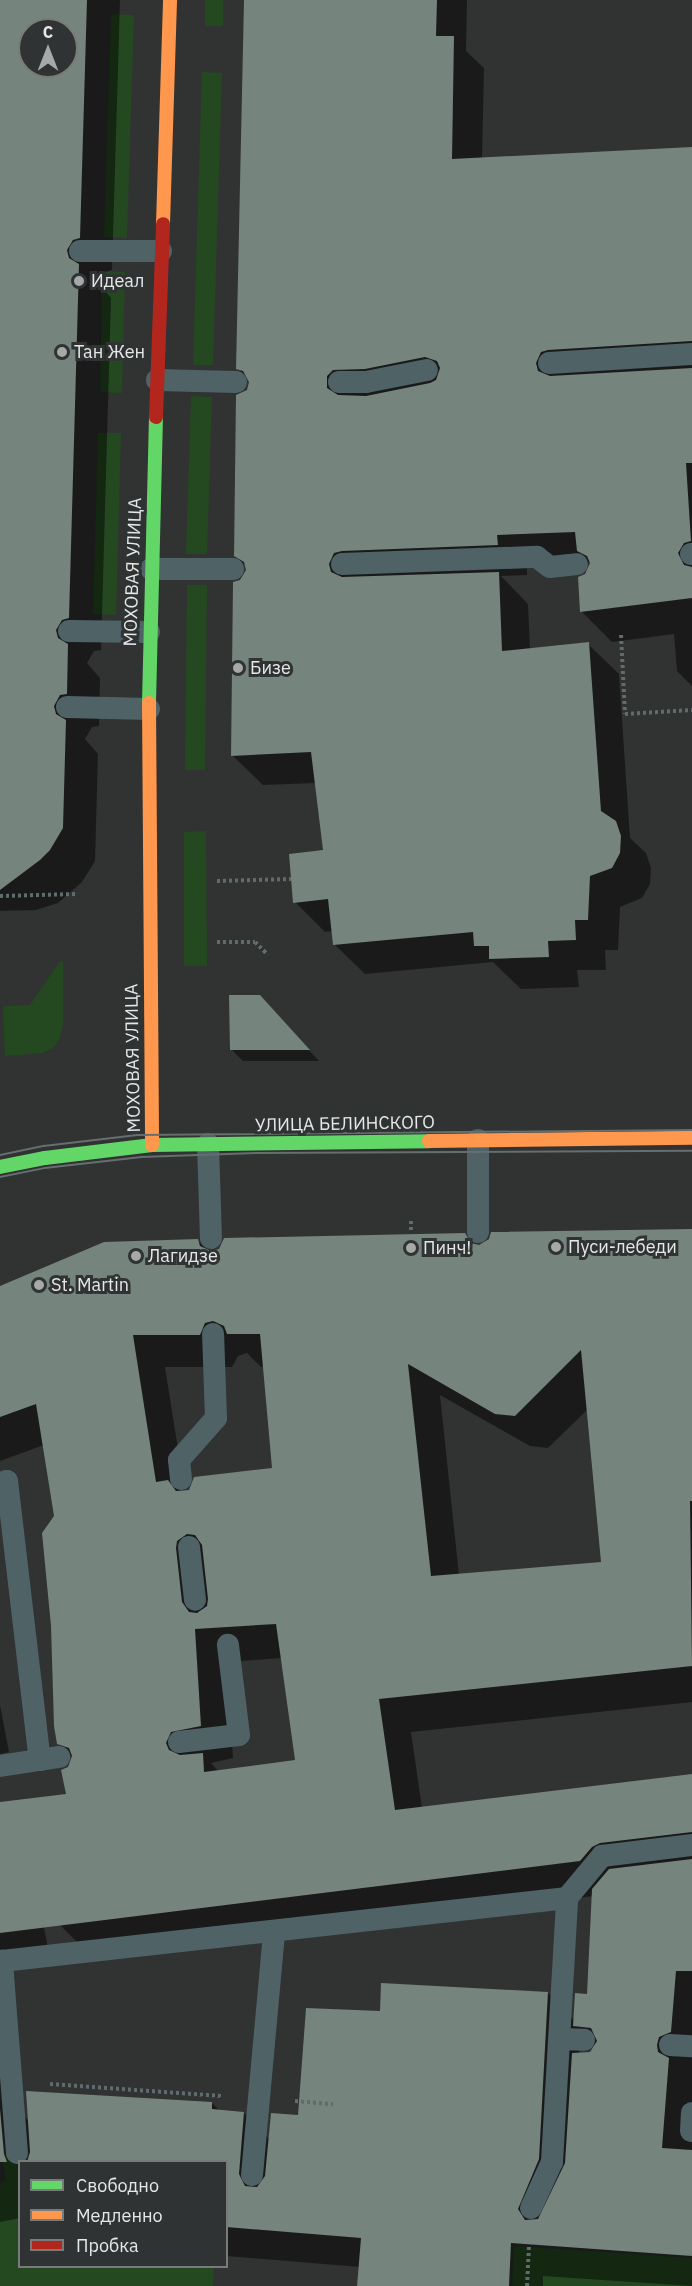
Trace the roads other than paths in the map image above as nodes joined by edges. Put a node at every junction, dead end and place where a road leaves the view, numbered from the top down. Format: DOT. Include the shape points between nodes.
graph roads {
  1 [pos="170,0"];
  2 [pos="80,251"];
  3 [pos="161,251"];
  4 [pos="692,354"];
  5 [pos="549,363"];
  6 [pos="427,370"];
  7 [pos="157,380"];
  8 [pos="236,382"];
  9 [pos="339,382"];
  10 [pos="342,564"];
  11 [pos="577,564"];
  12 [pos="151,568"];
  13 [pos="233,569"];
  14 [pos="69,631"];
  15 [pos="149,632"];
  16 [pos="67,707"];
  17 [pos="149,709"];
  18 [pos="692,1138"];
  19 [pos="478,1140"];
  20 [pos="208,1144"];
  21 [pos="152,1145"];
  22 [pos="0,1167"];
  23 [pos="478,1232"];
  24 [pos="211,1238"];
  25 [pos="213,1334"];
  26 [pos="182,1479"];
  27 [pos="0,1483"];
  28 [pos="189,1547"];
  29 [pos="195,1600"];
  30 [pos="228,1645"];
  31 [pos="179,1742"];
  32 [pos="0,1766"];
  33 [pos="692,1845"];
  34 [pos="567,1898"];
  35 [pos="274,1932"];
  36 [pos="560,2039"];
  37 [pos="584,2040"];
  38 [pos="17,2153"];
  39 [pos="252,2175"];
  40 [pos="531,2208"];
  1 -- 3 [label="street, МОХОВАЯ УЛИЦА"];
  2 -- 3 [label="lane"];
  3 -- 7 [label="street, МОХОВАЯ УЛИЦА"];
  4 -- 5 [label="lane"];
  6 -- 9 [label="lane" via="366,382"];
  7 -- 8 [label="lane"];
  7 -- 12 [label="street, МОХОВАЯ УЛИЦА"];
  10 -- 11 [label="lane" via="537,557 550,567"];
  12 -- 13 [label="lane"];
  12 -- 15 [label="street, МОХОВАЯ УЛИЦА"];
  14 -- 15 [label="lane"];
  15 -- 17 [label="street, МОХОВАЯ УЛИЦА"];
  16 -- 17 [label="lane"];
  17 -- 21 [label="street, МОХОВАЯ УЛИЦА"];
  18 -- 19 [label="street, УЛИЦА БЕЛИНСКОГО"];
  19 -- 20 [label="street, УЛИЦА БЕЛИНСКОГО"];
  19 -- 23 [label="lane"];
  20 -- 21 [label="street, УЛИЦА БЕЛИНСКОГО"];
  20 -- 24 [label="lane"];
  21 -- 22 [label="street, УЛИЦА БЕЛИНСКОГО"];
  25 -- 26 [label="lane" via="216,1418 179,1460"];
  27 -- 32 [label="lane" via="7,1481 49,1758"];
  28 -- 29 [label="lane"];
  30 -- 31 [label="lane" via="239,1735"];
  33 -- 34 [label="lane" via="602,1856"];
  34 -- 35 [label="lane"];
  34 -- 36 [label="lane"];
  35 -- 38 [label="lane" via="2,1961"];
  35 -- 39 [label="lane"];
  36 -- 37 [label="lane"];
  36 -- 40 [label="lane" via="552,2162"];
}
